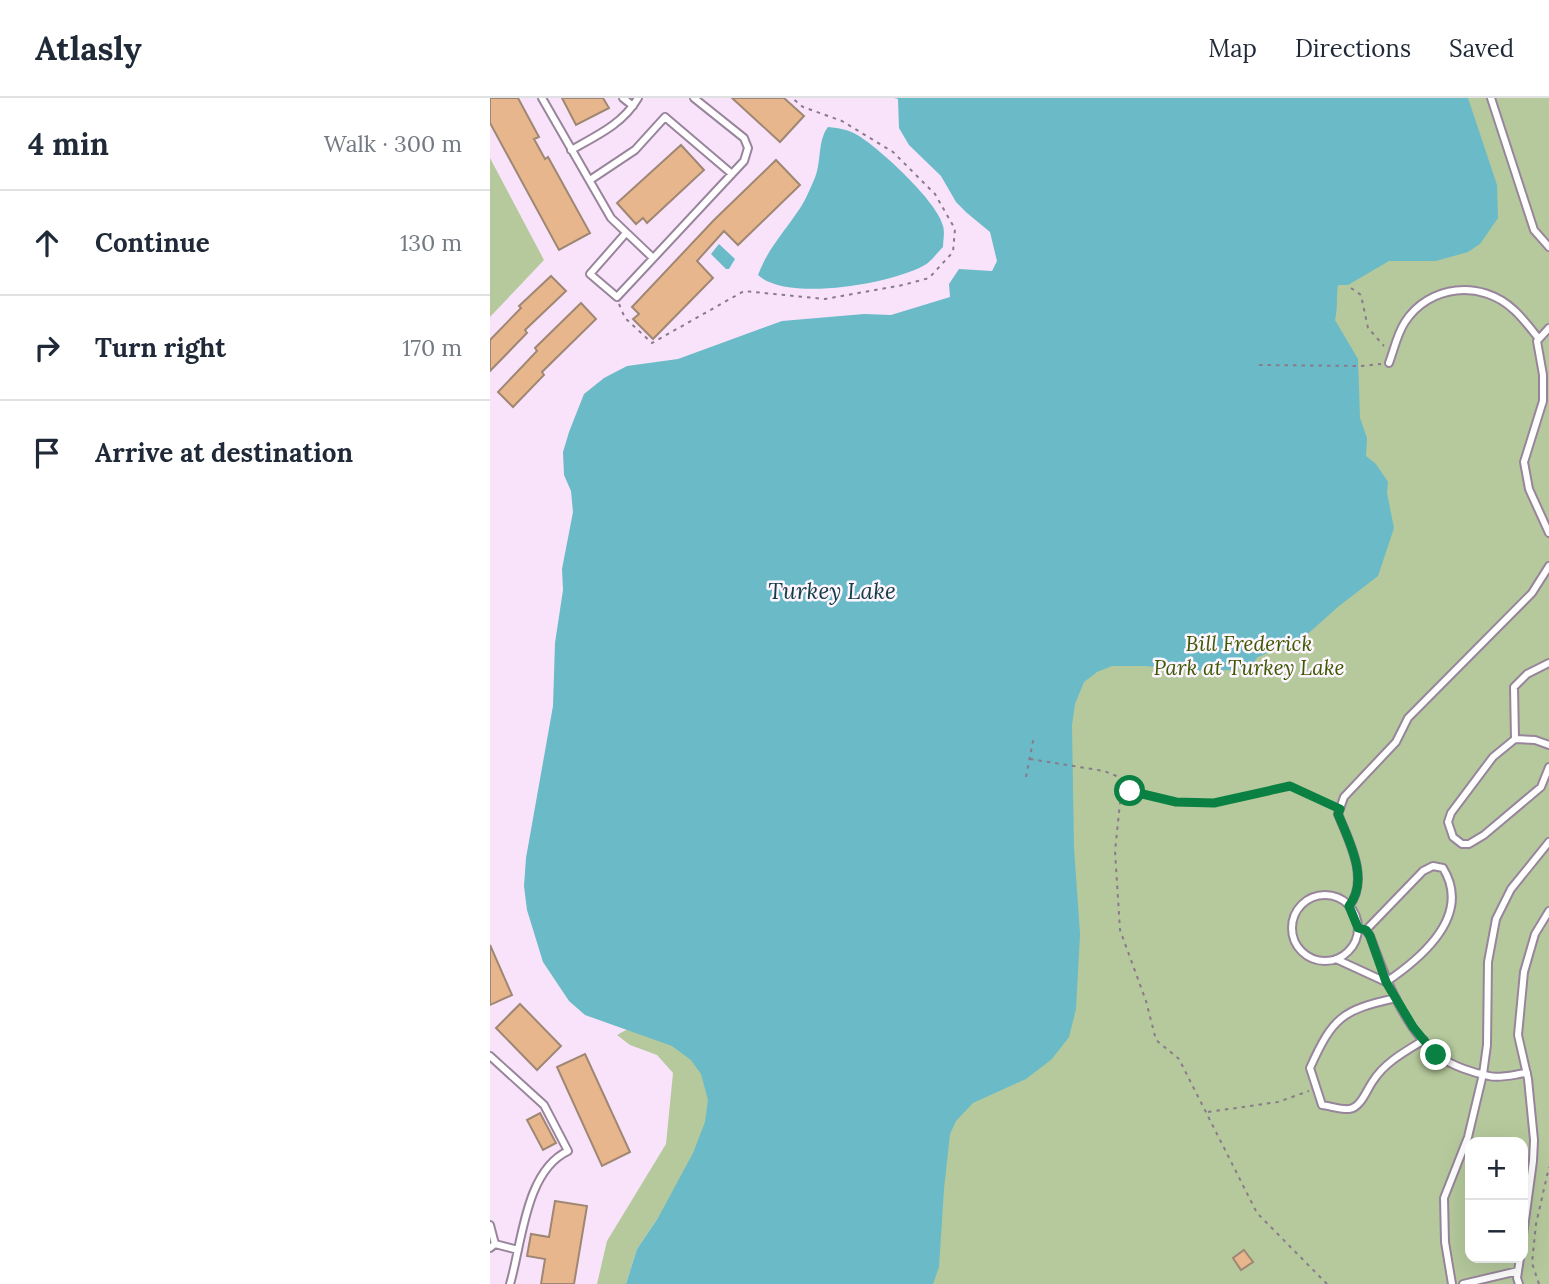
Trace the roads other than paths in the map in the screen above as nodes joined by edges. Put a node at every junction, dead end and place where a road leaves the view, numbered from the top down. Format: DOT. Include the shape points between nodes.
graph roads {
  1 [pos="542,98"];
  2 [pos="623,98"];
  3 [pos="638,98"];
  4 [pos="694,98"];
  5 [pos="1491,98"];
  6 [pos="633,106"];
  7 [pos="570,150"];
  8 [pos="732,174"];
  9 [pos="590,180"];
  10 [pos="626,233"];
  11 [pos="1549,247"];
  12 [pos="653,258"];
  13 [pos="1549,328"];
  14 [pos="1539,339"];
  15 [pos="1389,363"];
  16 [pos="1549,533"];
  17 [pos="1549,566"];
  18 [pos="1549,663"];
  19 [pos="1515,739"];
  20 [pos="1549,745"];
  21 [pos="1549,767"];
  22 [pos="1549,842"];
  23 [pos="1349,906"];
  24 [pos="1549,911"];
  25 [pos="1362,929"];
  26 [pos="1336,960"];
  27 [pos="1386,982"];
  28 [pos="1396,998"];
  29 [pos="1424,1040"];
  30 [pos="490,1056"];
  31 [pos="1527,1073"];
  32 [pos="1483,1074"];
  33 [pos="1527,1200"];
  34 [pos="490,1225"];
  35 [pos="493,1246"];
  36 [pos="518,1250"];
  37 [pos="1519,1263"];
  38 [pos="1518,1271"];
  39 [pos="510,1284"];
  40 [pos="1452,1284"];
  41 [pos="1463,1284"];
  42 [pos="1519,1284"];
  1 -- 7 [label="lane"];
  2 -- 6 [label="lane"];
  3 -- 6 [label="lane"];
  4 -- 8 [label="lane" via="744,138 748,148 744,161"];
  5 -- 11 [label="lane" via="1534,230"];
  6 -- 7 [label="lane" via="614,125"];
  7 -- 9 [label="lane"];
  8 -- 9 [label="lane" via="665,117 635,150"];
  8 -- 12 [label="lane"];
  9 -- 10 [label="lane" via="611,218"];
  10 -- 12 [label="lane"];
  10 -- 12 [label="lane" via="590,274 617,297"];
  13 -- 14 [label="lane"];
  14 -- 15 [label="lane" via="1513,308 1496,298 1471,290 1450,290 1432,296 1414,311"];
  14 -- 16 [label="lane" via="1543,401 1524,462 1529,489"];
  17 -- 23 [label="lane" via="1532,593 1408,718 1395,742 1344,797 1338,814 1357,868 1356,896"];
  18 -- 19 [label="lane" via="1514,687"];
  19 -- 20 [label="lane"];
  19 -- 21 [label="lane" via="1493,757 1451,813 1448,822 1453,837 1469,844 1484,835 1541,788"];
  22 -- 32 [label="lane" via="1511,889 1496,919"];
  23 -- 25 [label="lane"];
  23 -- 26 [label="lane" via="1325,894 1314,896 1298,907 1292,923 1297,947 1307,957"];
  24 -- 31 [label="lane" via="1535,934 1524,972 1518,1035"];
  25 -- 26 [label="lane" via="1350,950"];
  25 -- 27 [label="lane" via="1370,936"];
  25 -- 27 [label="lane" via="1423,871 1443,868 1451,881 1451,912 1433,941"];
  26 -- 27 [label="lane"];
  27 -- 28 [label="lane"];
  28 -- 29 [label="lane"];
  28 -- 29 [label="lane" via="1349,1012 1325,1035 1310,1068 1322,1105 1349,1110 1358,1105 1383,1069"];
  29 -- 32 [label="lane" via="1448,1062"];
  30 -- 36 [label="lane" via="544,1105 568,1151 559,1155 541,1178"];
  31 -- 32 [label="lane"];
  31 -- 33 [label="lane" via="1534,1140"];
  32 -- 40 [label="lane" via="1468,1137 1444,1198"];
  34 -- 35 [label="lane"];
  35 -- 36 [label="lane"];
  36 -- 39 [label="lane"];
  37 -- 38 [label="lane"];
  38 -- 41 [label="lane"];
  38 -- 42 [label="lane"];
}
